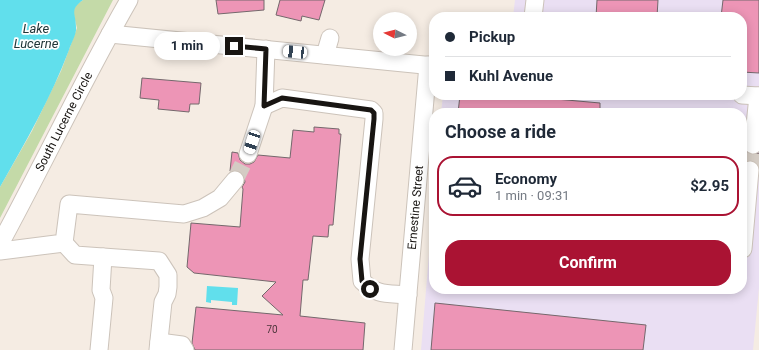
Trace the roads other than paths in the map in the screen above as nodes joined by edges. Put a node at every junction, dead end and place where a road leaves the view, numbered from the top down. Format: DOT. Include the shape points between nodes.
graph roads {
  1 [pos="130,0"];
  2 [pos="535,0"];
  3 [pos="534,12"];
  4 [pos="110,34"];
  5 [pos="330,38"];
  6 [pos="266,49"];
  7 [pos="325,55"];
  8 [pos="429,66"];
  9 [pos="429,86"];
  10 [pos="753,96"];
  11 [pos="264,106"];
  12 [pos="753,145"];
  13 [pos="248,154"];
  14 [pos="750,170"];
  15 [pos="235,180"];
  16 [pos="747,204"];
  17 [pos="0,244"];
  18 [pos="64,244"];
  19 [pos="0,251"];
  20 [pos="103,257"];
  21 [pos="408,295"];
  22 [pos="158,346"];
  23 [pos="99,350"];
  24 [pos="185,350"];
  25 [pos="403,350"];
  1 -- 4 [label="street, South Lucerne Circle"];
  2 -- 3 [label="street"];
  4 -- 6 [label="street"];
  4 -- 17 [label="street, South Lucerne Circle"];
  5 -- 7 [label="street"];
  6 -- 7 [label="street"];
  6 -- 11 [label="street"];
  7 -- 8 [label="street"];
  9 -- 21 [label="street, Ernestine Street"];
  10 -- 12 [label="street"];
  11 -- 13 [label="street"];
  11 -- 21 [label="street" via="282,98 371,110 374,113 360,259 362,281 370,289 380,293"];
  14 -- 16 [label="street"];
  15 -- 18 [label="street" via="220,198 203,208 184,214 69,204"];
  18 -- 19 [label="street"];
  18 -- 20 [label="street" via="75,255"];
  20 -- 22 [label="street" via="159,261 168,275"];
  20 -- 23 [label="street" via="101,290 104,298"];
  21 -- 25 [label="street, Ernestine Street"];
  22 -- 24 [label="street" via="182,345"];
}
